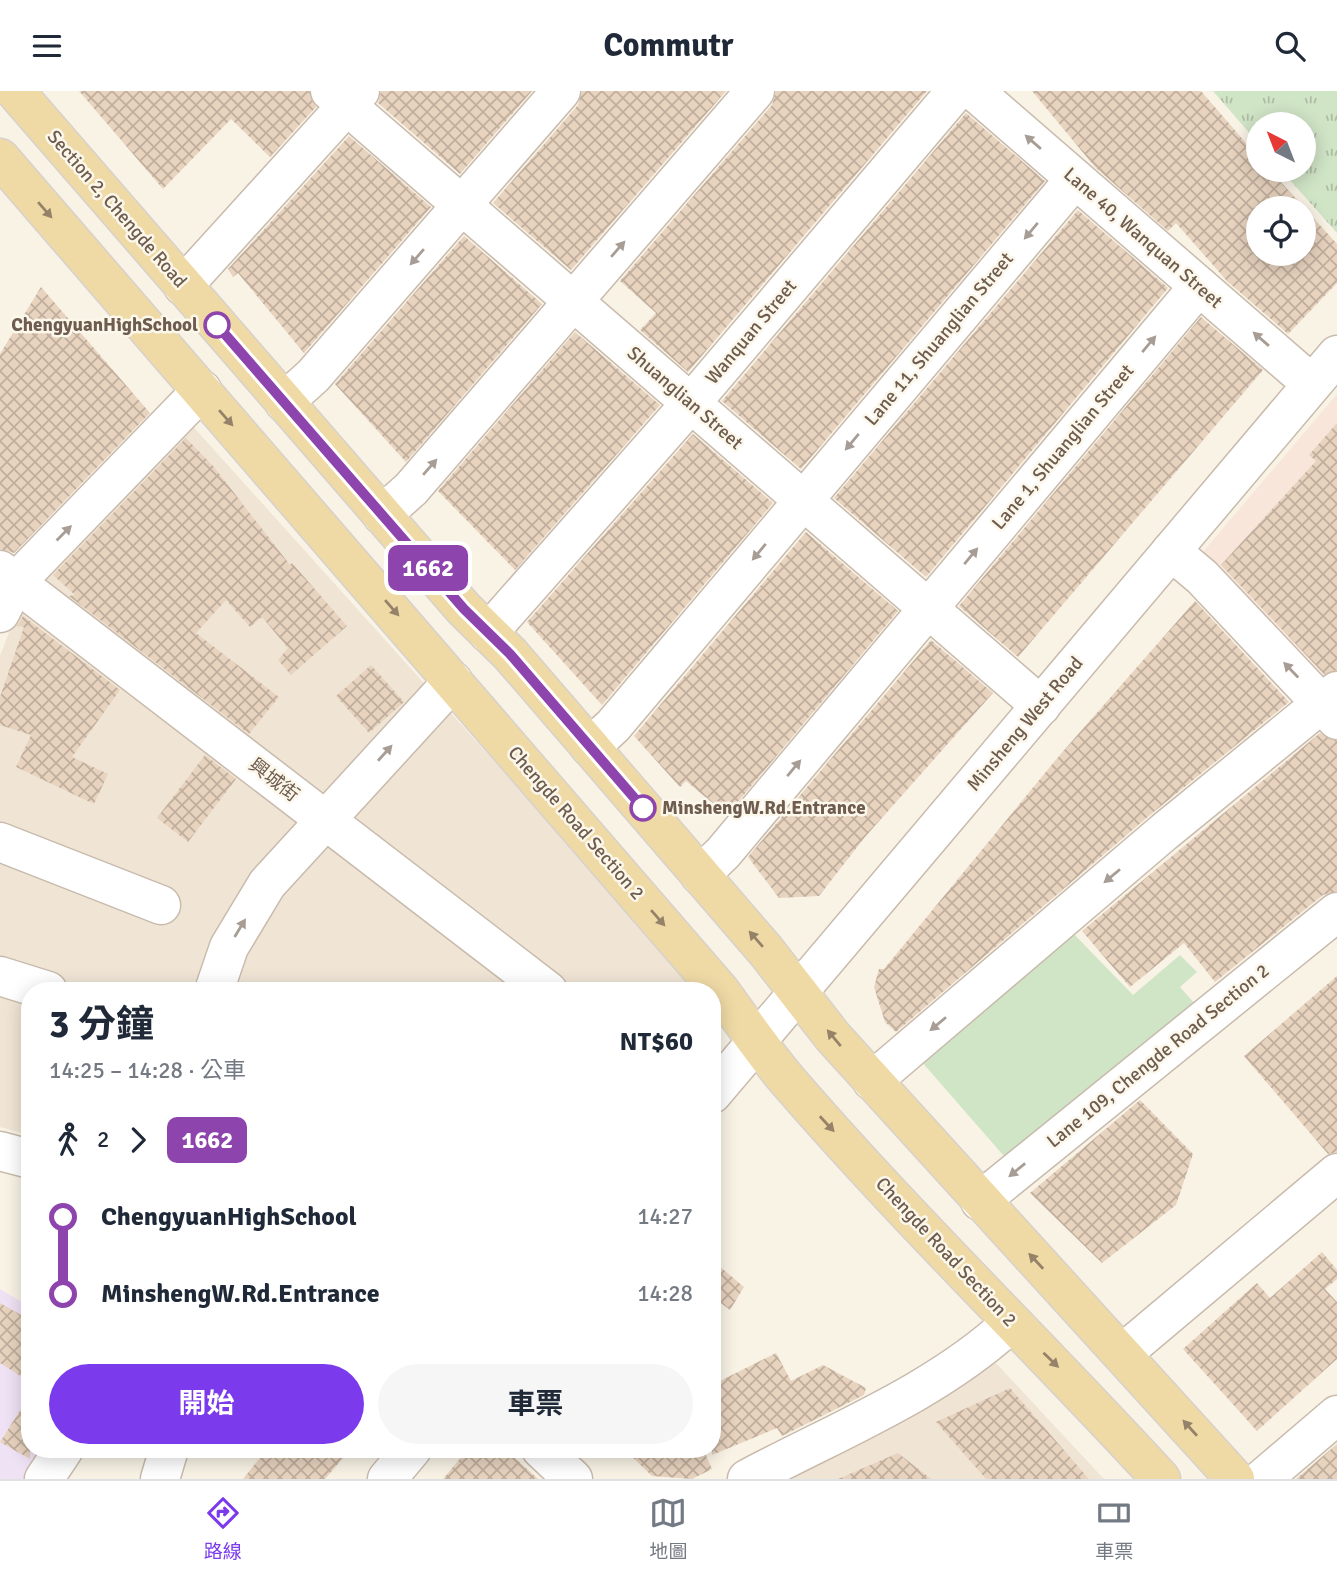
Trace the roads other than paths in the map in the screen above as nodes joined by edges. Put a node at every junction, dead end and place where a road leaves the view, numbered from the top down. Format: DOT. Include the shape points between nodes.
graph roads {
  1 [pos="15,91"];
  2 [pos="561,91"];
  3 [pos="755,91"];
  4 [pos="956,91"];
  5 [pos="974,91"];
  6 [pos="346,96"];
  7 [pos="0,158"];
  8 [pos="1075,179"];
  9 [pos="462,205"];
  10 [pos="183,286"];
  11 [pos="1199,286"];
  12 [pos="573,301"];
  13 [pos="1337,355"];
  14 [pos="1312,384"];
  15 [pos="202,390"];
  16 [pos="284,403"];
  17 [pos="691,403"];
  18 [pos="803,500"];
  19 [pos="382,515"];
  20 [pos="1171,551"];
  21 [pos="5,588"];
  22 [pos="928,608"];
  23 [pos="488,633"];
  24 [pos="453,681"];
  25 [pos="1332,705"];
  26 [pos="1041,706"];
  27 [pos="590,747"];
  28 [pos="325,819"];
  29 [pos="0,842"];
  30 [pos="701,875"];
  31 [pos="161,905"];
  32 [pos="1337,912"];
  33 [pos="0,976"];
  34 [pos="217,982"];
  35 [pos="536,982"];
  36 [pos="712,982"];
  37 [pos="21,983"];
  38 [pos="721,992"];
  39 [pos="798,993"];
  40 [pos="757,1041"];
  41 [pos="872,1081"];
  42 [pos="721,1083"];
  43 [pos="0,1151"];
  44 [pos="21,1157"];
  45 [pos="1337,1173"];
  46 [pos="980,1201"];
  47 [pos="1011,1323"];
  48 [pos="1123,1353"];
  49 [pos="1337,1416"];
  50 [pos="58,1458"];
  51 [pos="166,1458"];
  52 [pos="404,1458"];
  53 [pos="551,1458"];
  54 [pos="44,1479"];
  55 [pos="160,1479"];
  56 [pos="387,1479"];
  57 [pos="573,1479"];
  58 [pos="747,1479"];
  59 [pos="1161,1479"];
  60 [pos="1236,1479"];
  61 [pos="1262,1479"];
  1 -- 10 [label="main road, Section 2, Chengde Road"];
  2 -- 9 [label="street"];
  12 -- 3 [label="street, one-way"];
  4 -- 17 [label="street, Wanquan Street"];
  8 -- 5 [label="street, Lane 40, Wanquan Street, one-way"];
  6 -- 9 [label="street, Shuanglian Street"];
  6 -- 10 [label="street" via="290,170"];
  7 -- 15 [label="main road, Chengde Road Section 2, one-way"];
  8 -- 11 [label="street, Lane 40, Wanquan Street"];
  8 -- 18 [label="street, Lane 11, Shuanglian Street, one-way"];
  9 -- 12 [label="street, Shuanglian Street"];
  9 -- 16 [label="street, one-way" via="313,376"];
  10 -- 16 [label="main road, Section 2, Chengde Road"];
  14 -- 11 [label="street, Lane 40, Wanquan Street, one-way"];
  22 -- 11 [label="street, Lane 1, Shuanglian Street, one-way"];
  12 -- 17 [label="street, Shuanglian Street"];
  19 -- 12 [label="street, one-way" via="411,489"];
  13 -- 14 [label="street, Minsheng West Road"];
  14 -- 20 [label="street, Minsheng West Road"];
  21 -- 15 [label="street, one-way"];
  15 -- 24 [label="main road, Chengde Road Section 2, one-way"];
  16 -- 19 [label="main road, Section 2, Chengde Road"];
  17 -- 18 [label="street, Shuanglian Street"];
  17 -- 23 [label="street, Wanquan Street"];
  18 -- 22 [label="street, Shuanglian Street"];
  18 -- 27 [label="street, Lane 11, Shuanglian Street, one-way" via="613,726"];
  19 -- 23 [label="main road, Section 2, Chengde Road"];
  25 -- 20 [label="street, one-way"];
  20 -- 26 [label="street, Minsheng West Road"];
  21 -- 28 [label="street, 興城街"];
  22 -- 26 [label="street, Shuanglian Street"];
  30 -- 22 [label="street, Lane 1, Shuanglian Street, one-way"];
  23 -- 27 [label="main road, Section 2, Chengde Road"];
  28 -- 24 [label="street, one-way"];
  24 -- 36 [label="main road, Chengde Road Section 2, one-way"];
  25 -- 41 [label="street, one-way" via="1164,832"];
  26 -- 39 [label="street, Minsheng West Road"];
  27 -- 30 [label="main road, Section 2, Chengde Road"];
  34 -- 28 [label="street, one-way" via="229,947 267,884"];
  28 -- 35 [label="street, 興城街"];
  29 -- 31 [label="street"];
  39 -- 30 [label="main road, Section 2, Chengde Road, one-way"];
  32 -- 46 [label="street, Lane 109, Chengde Road Section 2, one-way"];
  33 -- 37 [label="street"];
  38 -- 40 [label="main road, Chengde Road Section 2, one-way"];
  39 -- 40 [label="street, Minsheng West Road"];
  41 -- 39 [label="main road, one-way"];
  40 -- 42 [label="street, Minsheng West Road"];
  40 -- 47 [label="main road, Chengde Road Section 2, one-way" via="786,1079"];
  41 -- 46 [label="main road"];
  43 -- 44 [label="street"];
  45 -- 48 [label="street"];
  48 -- 46 [label="main road, one-way"];
  47 -- 58 [label="street" via="982,1350 890,1407"];
  47 -- 59 [label="main road, Chengde Road Section 2, one-way"];
  60 -- 48 [label="main road, one-way"];
  49 -- 61 [label="street"];
  50 -- 54 [label="street"];
  51 -- 55 [label="street"];
  52 -- 56 [label="street"];
  53 -- 57 [label="street"];
}
